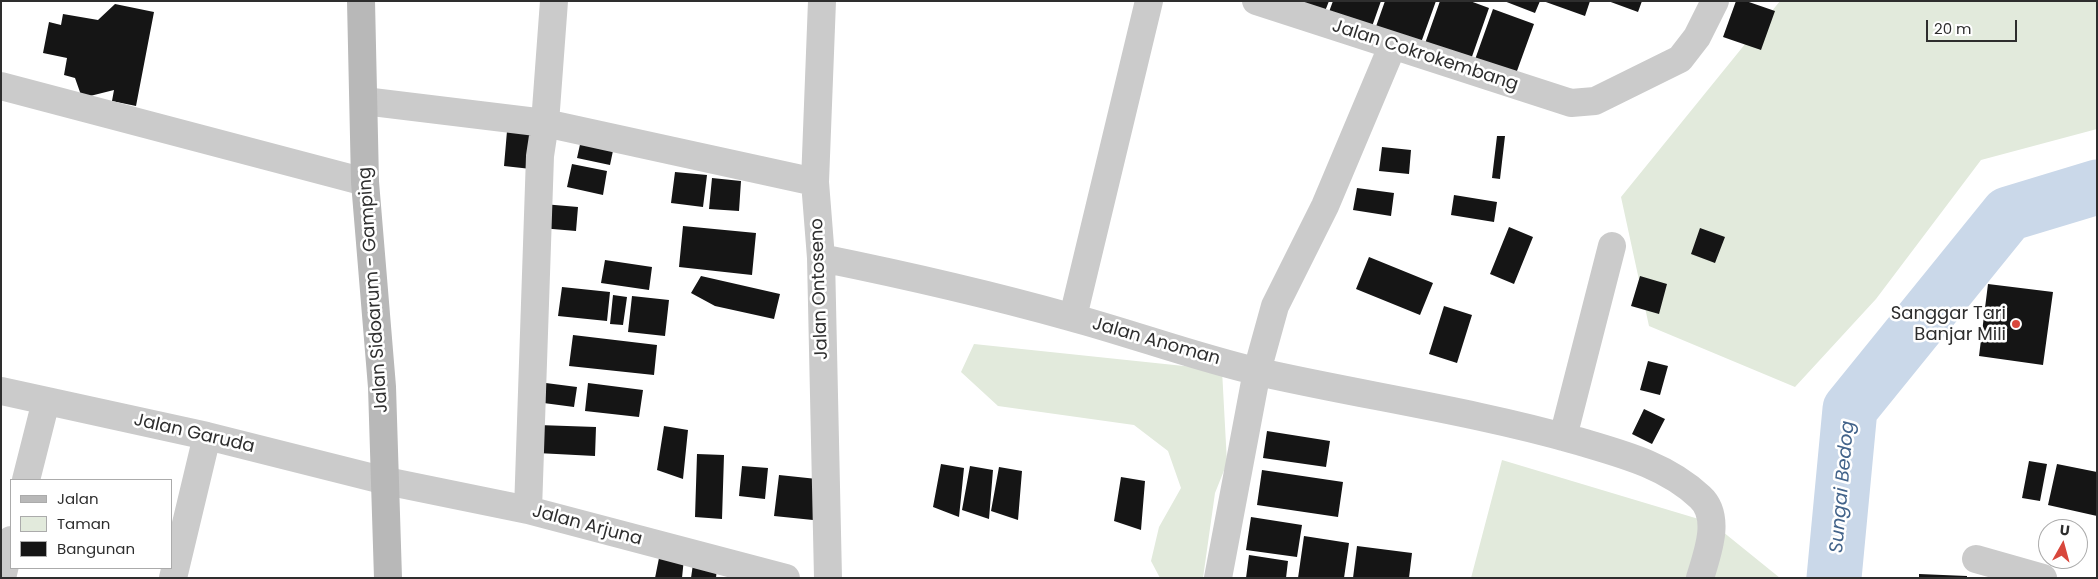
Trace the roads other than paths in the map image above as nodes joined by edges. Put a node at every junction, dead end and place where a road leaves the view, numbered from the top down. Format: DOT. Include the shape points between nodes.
graph roads {
  1 [pos="361,1"];
  2 [pos="554,1"];
  3 [pos="822,1"];
  4 [pos="1149,1"];
  5 [pos="1256,1"];
  6 [pos="1715,1"];
  7 [pos="1392,47"];
  8 [pos="1,86"];
  9 [pos="364,101"];
  10 [pos="545,123"];
  11 [pos="365,182"];
  12 [pos="815,182"];
  13 [pos="1612,246"];
  14 [pos="821,258"];
  15 [pos="1072,317"];
  16 [pos="1257,371"];
  17 [pos="1,391"];
  18 [pos="46,401"];
  19 [pos="1551,433"];
  20 [pos="207,436"];
  21 [pos="26,479"];
  22 [pos="386,481"];
  23 [pos="528,510"];
  24 [pos="10,544"];
  25 [pos="1976,559"];
  26 [pos="2,578"];
  27 [pos="173,578"];
  28 [pos="388,578"];
  29 [pos="786,578"];
  30 [pos="828,578"];
  31 [pos="1218,578"];
  32 [pos="1700,578"];
  33 [pos="2043,578"];
  1 -- 9 [label="main road, Jalan Sidoarum - Gamping"];
  2 -- 10 [label="street"];
  3 -- 12 [label="street, Jalan Ontoseno"];
  4 -- 15 [label="street"];
  5 -- 7 [label="street, Jalan Cokrokembang"];
  6 -- 7 [label="street, Jalan Cokrokembang" via="1697,37 1680,59 1595,100 1571,103"];
  7 -- 16 [label="street" via="1325,206 1275,306"];
  8 -- 11 [label="street"];
  9 -- 10 [label="street"];
  9 -- 11 [label="main road, Jalan Sidoarum - Gamping"];
  10 -- 12 [label="street"];
  10 -- 23 [label="street" via="540,156"];
  11 -- 22 [label="main road, Jalan Sidoarum - Gamping" via="382,387"];
  12 -- 14 [label="street, Jalan Ontoseno"];
  13 -- 19 [label="street"];
  14 -- 15 [label="street, Jalan Anoman" via="968,289"];
  14 -- 30 [label="street, Jalan Ontoseno"];
  15 -- 16 [label="street, Jalan Anoman"];
  16 -- 19 [label="street, Jalan Anoman"];
  16 -- 31 [label="street"];
  17 -- 18 [label="street, Jalan Garuda"];
  18 -- 20 [label="street, Jalan Garuda"];
  18 -- 21 [label="street"];
  19 -- 32 [label="street, Jalan Anoman" via="1641,460 1680,480 1703,499 1710,517 1712,538"];
  20 -- 22 [label="street, Jalan Garuda"];
  20 -- 27 [label="street"];
  22 -- 23 [label="street, Jalan Arjuna"];
  22 -- 28 [label="main road, Jalan Sidoarum - Gamping"];
  23 -- 29 [label="street, Jalan Arjuna"];
  24 -- 26 [label="street"];
  25 -- 33 [label="street"];
}
